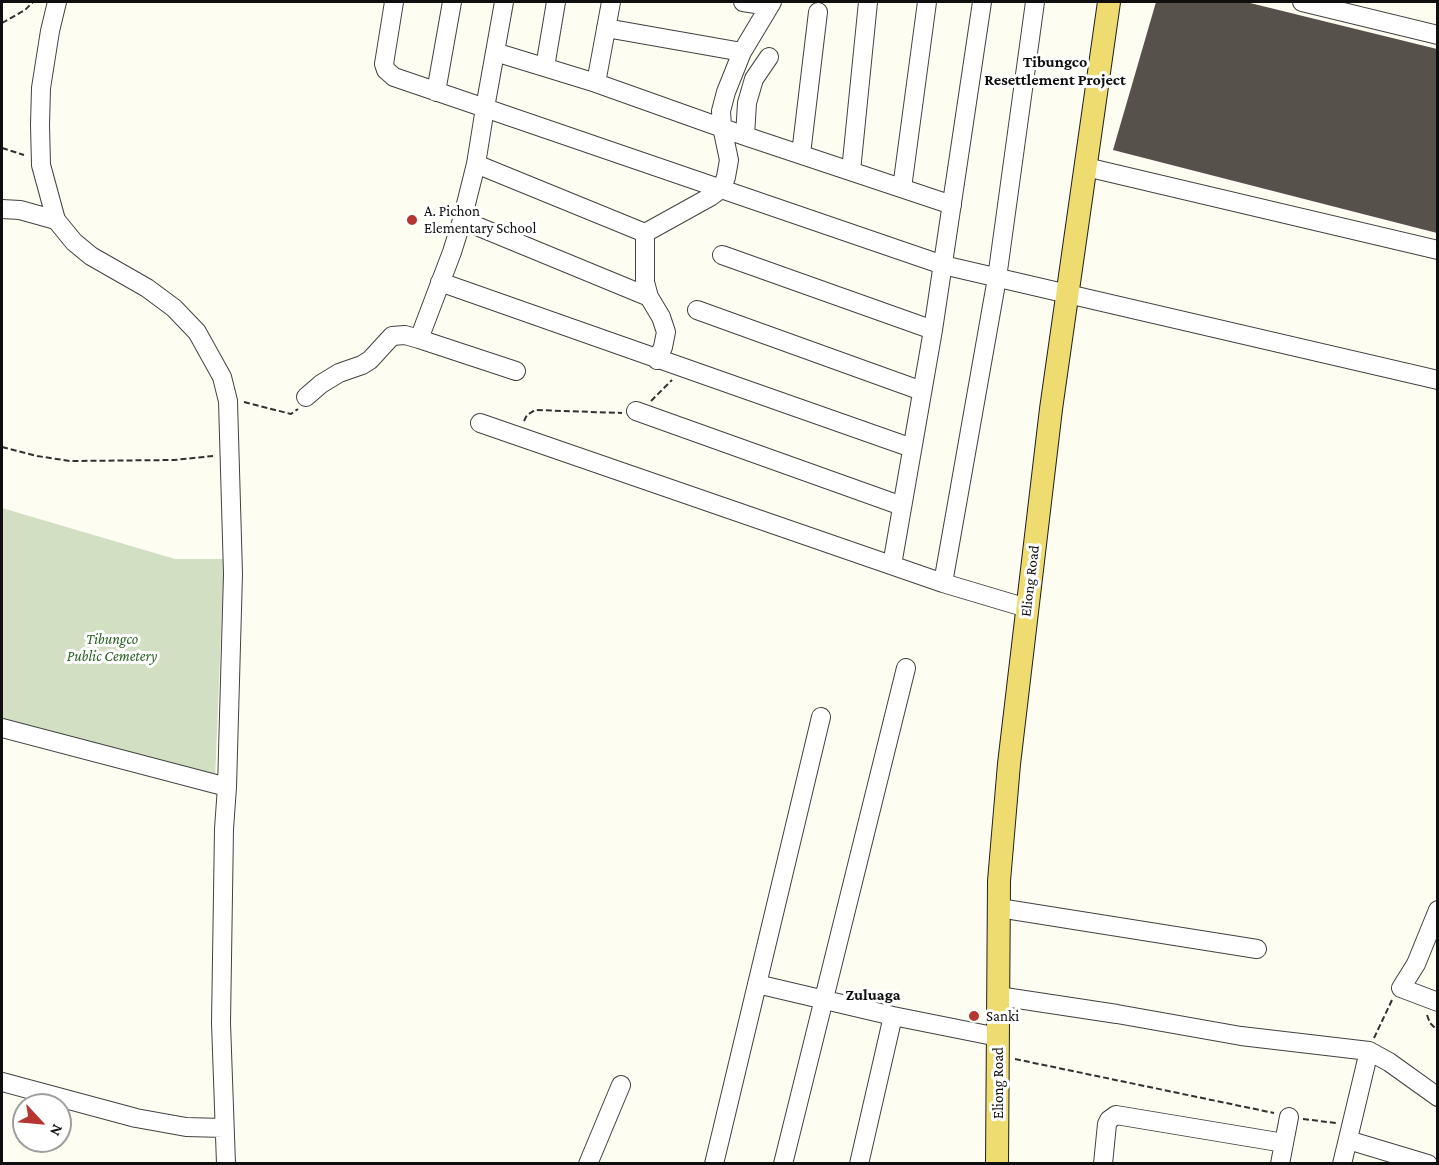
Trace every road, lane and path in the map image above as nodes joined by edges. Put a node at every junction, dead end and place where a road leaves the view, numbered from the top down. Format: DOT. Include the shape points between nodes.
graph roads {
  1 [pos="33,2"];
  2 [pos="57,2"];
  3 [pos="394,2"];
  4 [pos="452,2"];
  5 [pos="504,2"];
  6 [pos="556,2"];
  7 [pos="611,2"];
  8 [pos="743,2"];
  9 [pos="868,2"];
  10 [pos="927,2"];
  11 [pos="982,2"];
  12 [pos="1035,2"];
  13 [pos="1108,2"];
  14 [pos="1302,2"];
  15 [pos="770,4"];
  16 [pos="818,12"];
  17 [pos="2,23"];
  18 [pos="606,28"];
  19 [pos="1437,35"];
  20 [pos="742,51"];
  21 [pos="495,52"];
  22 [pos="769,57"];
  23 [pos="545,67"];
  24 [pos="596,83"];
  25 [pos="436,92"];
  26 [pos="485,108"];
  27 [pos="722,127"];
  28 [pos="745,136"];
  29 [pos="2,148"];
  30 [pos="801,154"];
  31 [pos="476,164"];
  32 [pos="41,165"];
  33 [pos="1086,167"];
  34 [pos="851,171"];
  35 [pos="722,188"];
  36 [pos="902,188"];
  37 [pos="952,206"];
  38 [pos="2,209"];
  39 [pos="56,220"];
  40 [pos="462,220"];
  41 [pos="645,233"];
  42 [pos="1437,250"];
  43 [pos="722,255"];
  44 [pos="943,265"];
  45 [pos="997,278"];
  46 [pos="440,282"];
  47 [pos="1067,294"];
  48 [pos="649,297"];
  49 [pos="697,310"];
  50 [pos="933,330"];
  51 [pos="419,339"];
  52 [pos="657,360"];
  53 [pos="682,368"];
  54 [pos="516,371"];
  55 [pos="1437,380"];
  56 [pos="922,391"];
  57 [pos="306,397"];
  58 [pos="228,401"];
  59 [pos="636,411"];
  60 [pos="480,423"];
  61 [pos="518,436"];
  62 [pos="2,447"];
  63 [pos="912,448"];
  64 [pos="229,454"];
  65 [pos="902,506"];
  66 [pos="892,565"];
  67 [pos="943,583"];
  68 [pos="1027,608"];
  69 [pos="906,668"];
  70 [pos="821,717"];
  71 [pos="2,728"];
  72 [pos="227,787"];
  73 [pos="999,908"];
  74 [pos="1437,910"];
  75 [pos="1257,949"];
  76 [pos="757,984"];
  77 [pos="1401,988"];
  78 [pos="998,996"];
  79 [pos="825,999"];
  80 [pos="1437,1002"];
  81 [pos="893,1017"];
  82 [pos="998,1047"];
  83 [pos="1369,1051"];
  84 [pos="2,1082"];
  85 [pos="621,1085"];
  86 [pos="1437,1097"];
  87 [pos="1289,1117"];
  88 [pos="224,1128"];
  89 [pos="1350,1133"];
  90 [pos="1284,1143"];
  91 [pos="226,1164"];
  92 [pos="588,1164"];
  93 [pos="714,1164"];
  94 [pos="783,1164"];
  95 [pos="859,1164"];
  96 [pos="997,1164"];
  97 [pos="1103,1164"];
  98 [pos="1280,1164"];
  99 [pos="1342,1164"];
  100 [pos="1428,1164"];
  1 -- 17 [label="path"];
  2 -- 32 [label="street" via="41,88"];
  3 -- 25 [label="street" via="386,70 394,77"];
  4 -- 25 [label="street"];
  5 -- 21 [label="street"];
  6 -- 23 [label="street"];
  7 -- 18 [label="street"];
  8 -- 15 [label="street"];
  9 -- 34 [label="street"];
  10 -- 36 [label="street"];
  11 -- 37 [label="street"];
  12 -- 45 [label="street"];
  13 -- 33 [label="main road, Eliong Road"];
  14 -- 19 [label="street"];
  15 -- 20 [label="street"];
  16 -- 30 [label="street"];
  18 -- 20 [label="street"];
  18 -- 24 [label="street"];
  20 -- 27 [label="street" via="726,92"];
  21 -- 23 [label="street"];
  21 -- 26 [label="street"];
  22 -- 28 [label="street" via="754,78 747,103"];
  23 -- 24 [label="street"];
  24 -- 27 [label="street"];
  25 -- 26 [label="street"];
  26 -- 31 [label="street"];
  26 -- 35 [label="street"];
  27 -- 28 [label="street"];
  27 -- 35 [label="street" via="729,160"];
  28 -- 30 [label="street"];
  29 -- 32 [label="path"];
  30 -- 34 [label="street"];
  31 -- 40 [label="street"];
  31 -- 41 [label="street"];
  32 -- 39 [label="street"];
  33 -- 42 [label="street"];
  33 -- 47 [label="main road, Eliong Road"];
  34 -- 36 [label="street"];
  35 -- 41 [label="street"];
  35 -- 44 [label="street"];
  36 -- 37 [label="street"];
  37 -- 44 [label="street"];
  38 -- 39 [label="street"];
  39 -- 58 [label="street" via="91,256 147,288 197,332 222,377"];
  40 -- 46 [label="street"];
  40 -- 48 [label="street"];
  41 -- 48 [label="street" via="645,282"];
  43 -- 50 [label="street"];
  44 -- 45 [label="street"];
  44 -- 50 [label="street"];
  45 -- 47 [label="street"];
  45 -- 67 [label="street"];
  46 -- 51 [label="street"];
  46 -- 52 [label="street"];
  47 -- 55 [label="street"];
  47 -- 68 [label="main road, Eliong Road"];
  48 -- 52 [label="street" via="666,332"];
  49 -- 56 [label="street"];
  50 -- 56 [label="street"];
  51 -- 54 [label="street"];
  51 -- 57 [label="street" via="405,334 392,336 370,360 339,373"];
  52 -- 53 [label="street"];
  53 -- 59 [label="path"];
  53 -- 63 [label="street"];
  56 -- 63 [label="street"];
  57 -- 58 [label="path" via="291,414"];
  58 -- 64 [label="street"];
  59 -- 61 [label="path" via="536,411 527,415"];
  59 -- 65 [label="street"];
  60 -- 61 [label="street"];
  61 -- 66 [label="street"];
  62 -- 64 [label="path" via="70,461 174,460"];
  63 -- 65 [label="street"];
  64 -- 72 [label="street" via="233,574"];
  65 -- 66 [label="street"];
  66 -- 67 [label="street"];
  67 -- 68 [label="street"];
  68 -- 73 [label="main road, Eliong Road" via="1003,832"];
  69 -- 79 [label="street"];
  70 -- 76 [label="street"];
  71 -- 72 [label="street"];
  72 -- 88 [label="street" via="222,917"];
  73 -- 75 [label="street"];
  73 -- 78 [label="main road, Eliong Road"];
  74 -- 77 [label="street" via="1416,964"];
  76 -- 79 [label="street"];
  76 -- 93 [label="street"];
  77 -- 80 [label="street"];
  77 -- 83 [label="path" via="1382,1018"];
  78 -- 82 [label="main road, Eliong Road"];
  78 -- 83 [label="street" via="1241,1036"];
  79 -- 81 [label="street"];
  79 -- 94 [label="street"];
  81 -- 82 [label="street"];
  81 -- 95 [label="street"];
  82 -- 87 [label="path"];
  82 -- 96 [label="main road, Eliong Road"];
  83 -- 86 [label="street"];
  83 -- 89 [label="street"];
  84 -- 88 [label="street" via="136,1118 186,1127"];
  85 -- 92 [label="street"];
  87 -- 89 [label="path"];
  87 -- 90 [label="street"];
  88 -- 91 [label="street"];
  89 -- 99 [label="street"];
  89 -- 100 [label="street"];
  90 -- 97 [label="street" via="1120,1115 1107,1124"];
  90 -- 98 [label="street"];
}
